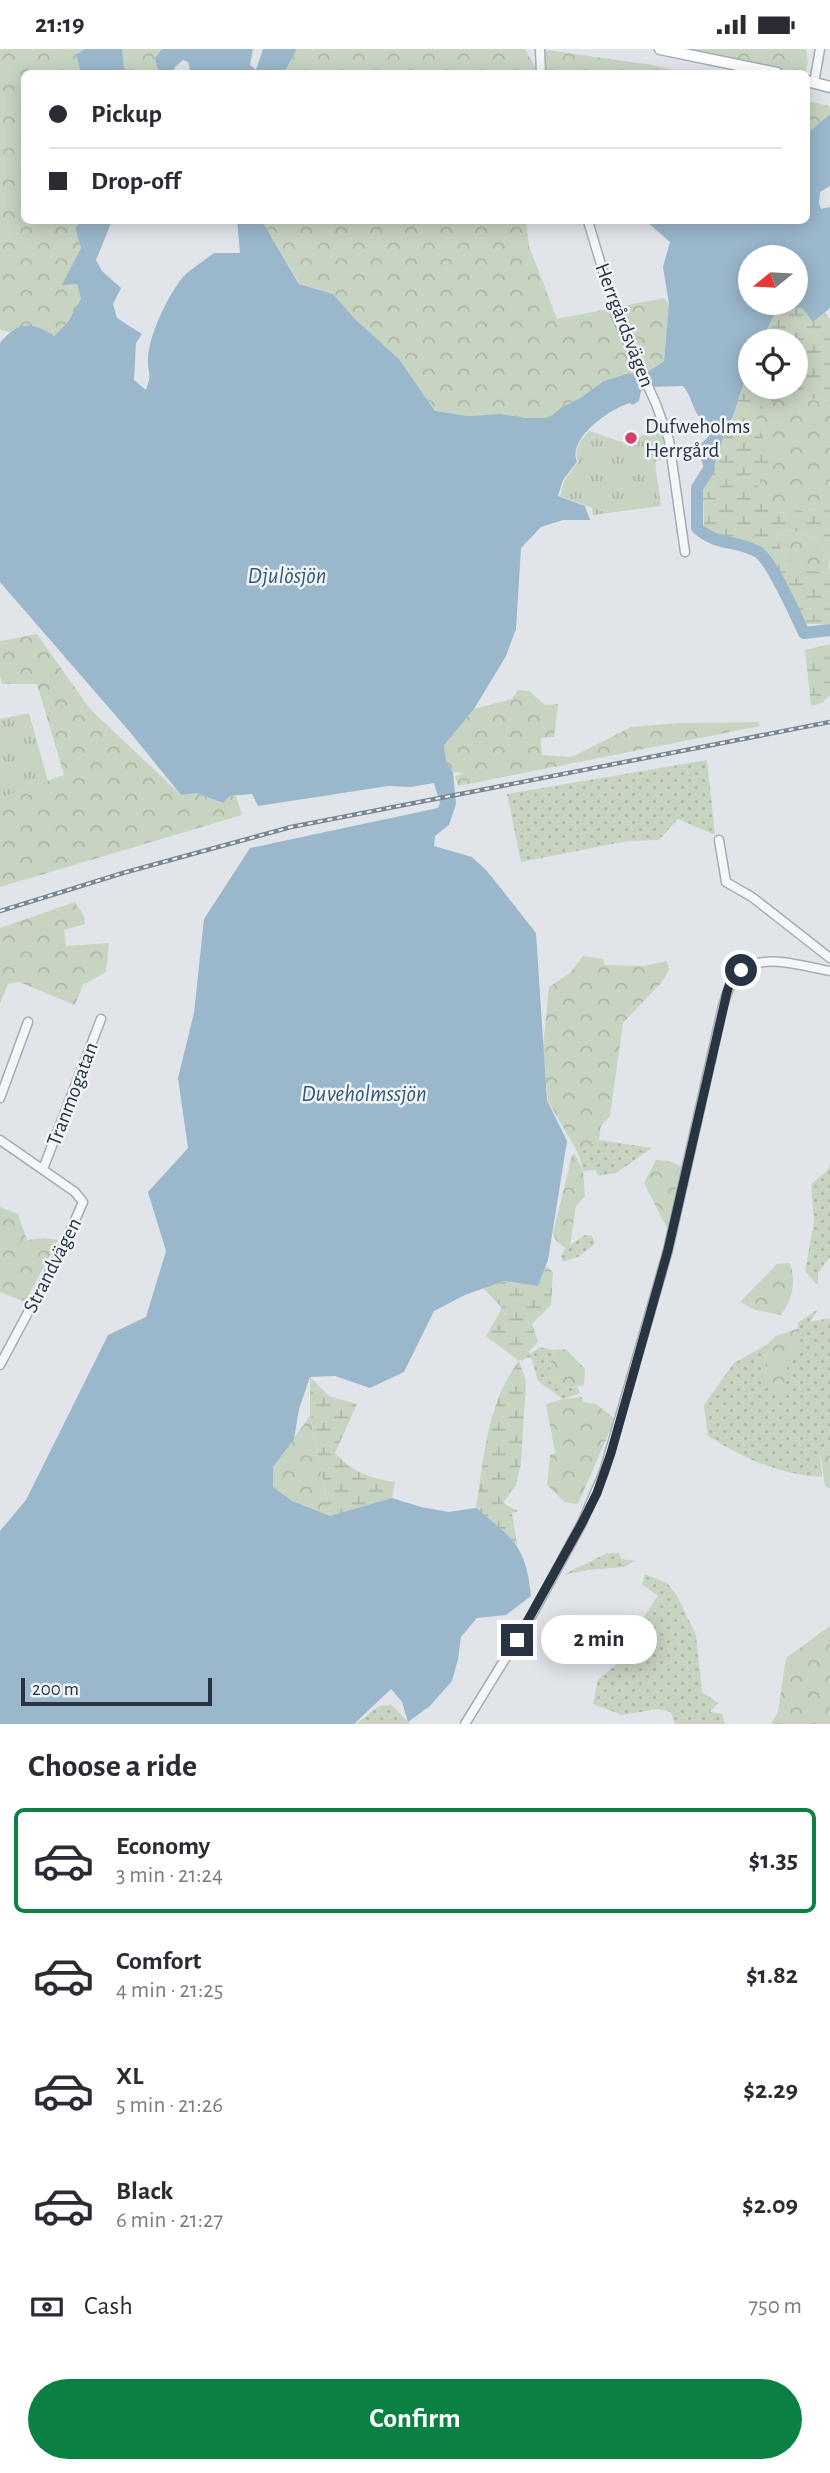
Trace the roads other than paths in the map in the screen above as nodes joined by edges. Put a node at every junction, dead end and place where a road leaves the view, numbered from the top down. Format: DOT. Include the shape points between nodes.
graph roads {
  1 [pos="540,49"];
  2 [pos="660,49"];
  3 [pos="820,49"];
  4 [pos="541,70"];
  5 [pos="762,70"];
  6 [pos="810,82"];
  7 [pos="830,87"];
  8 [pos="589,224"];
  9 [pos="685,552"];
  10 [pos="719,840"];
  11 [pos="830,958"];
  12 [pos="830,971"];
  13 [pos="101,1019"];
  14 [pos="28,1022"];
  15 [pos="0,1098"];
  16 [pos="0,1140"];
  17 [pos="43,1170"];
  18 [pos="0,1366"];
  19 [pos="465,1724"];
  1 -- 4 [label="street"];
  2 -- 5 [label="main road"];
  3 -- 6 [label="street"];
  6 -- 7 [label="main road"];
  8 -- 9 [label="street, Herrgårdsvägen" via="610,297 669,440"];
  10 -- 11 [label="street" via="726,883 752,897"];
  12 -- 19 [label="street" via="773,960 741,970 730,983 668,1250 604,1472 532,1615"];
  13 -- 17 [label="street, Tranmogatan"];
  14 -- 15 [label="street"];
  16 -- 17 [label="street"];
  17 -- 18 [label="street, Strandvägen" via="83,1202"];
}
